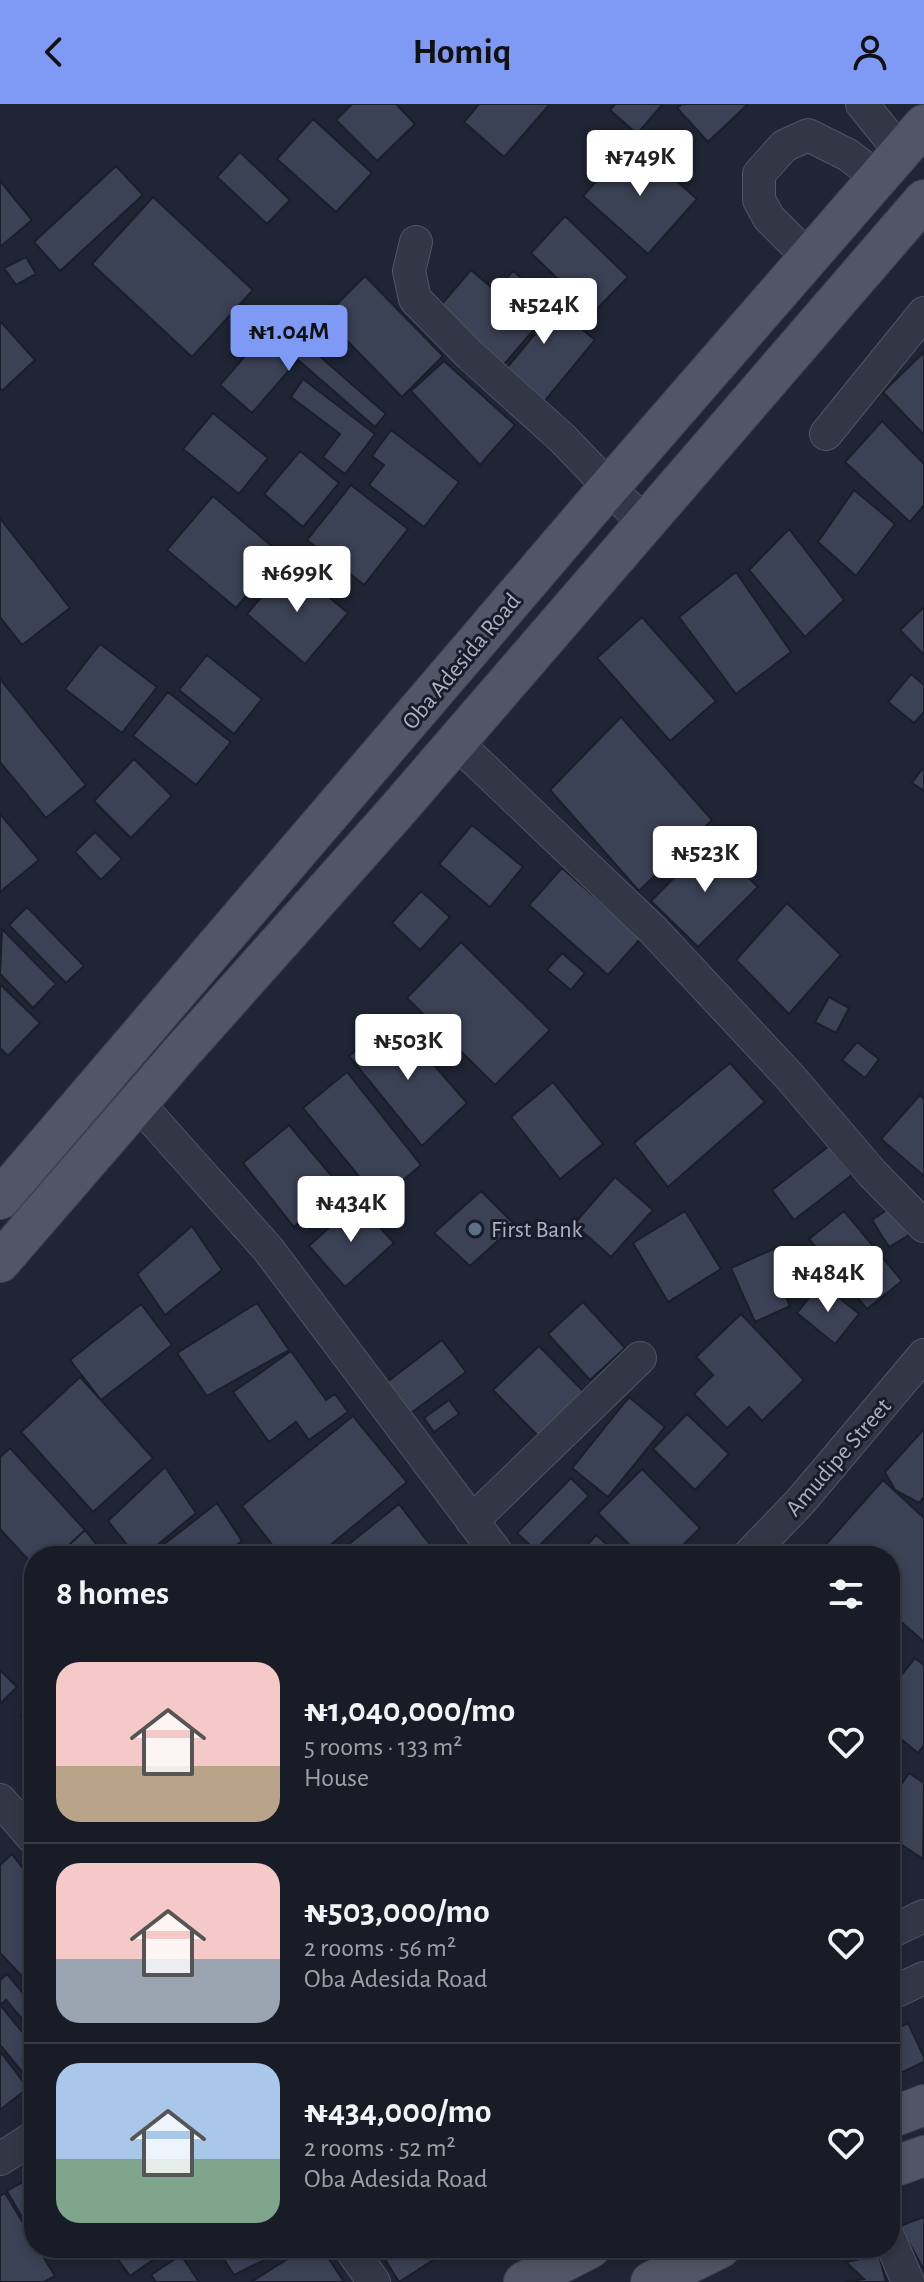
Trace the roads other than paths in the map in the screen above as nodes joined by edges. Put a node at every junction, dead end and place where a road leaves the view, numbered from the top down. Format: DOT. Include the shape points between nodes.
graph roads {
  1 [pos="862,104"];
  2 [pos="901,151"];
  3 [pos="924,200"];
  4 [pos="416,242"];
  5 [pos="808,257"];
  6 [pos="924,313"];
  7 [pos="826,434"];
  8 [pos="610,486"];
  9 [pos="644,523"];
  10 [pos="456,742"];
  11 [pos="138,1103"];
  12 [pos="0,1199"];
  13 [pos="924,1226"];
  14 [pos="0,1262"];
  15 [pos="924,1355"];
  16 [pos="640,1358"];
  17 [pos="472,1521"];
  18 [pos="491,1546"];
  19 [pos="758,1546"];
  20 [pos="0,1800"];
  21 [pos="24,1828"];
  22 [pos="924,1916"];
  23 [pos="900,1927"];
  24 [pos="924,1978"];
  25 [pos="900,1989"];
  26 [pos="924,2105"];
  27 [pos="900,2114"];
  28 [pos="24,2143"];
  29 [pos="924,2156"];
  30 [pos="0,2159"];
  31 [pos="900,2164"];
  32 [pos="357,2258"];
  33 [pos="571,2258"];
  34 [pos="700,2258"];
  35 [pos="898,2258"];
  36 [pos="374,2282"];
  37 [pos="524,2282"];
  38 [pos="651,2282"];
  39 [pos="908,2282"];
  1 -- 2 [label="street"];
  2 -- 5 [label="main road, Oba Adesida Road"];
  2 -- 5 [label="street" via="848,155 808,135 784,146 759,174 759,200 769,218"];
  3 -- 9 [label="main road, Oba Adesida Road"];
  4 -- 8 [label="street" via="409,271 415,299"];
  5 -- 8 [label="main road, Oba Adesida Road"];
  6 -- 7 [label="street"];
  8 -- 9 [label="street"];
  8 -- 12 [label="main road, Oba Adesida Road"];
  9 -- 10 [label="main road, Oba Adesida Road"];
  10 -- 11 [label="main road, Oba Adesida Road"];
  10 -- 13 [label="street" via="653,930"];
  11 -- 14 [label="main road, Oba Adesida Road"];
  11 -- 17 [label="street" via="268,1249"];
  15 -- 19 [label="street, Amudipe Street"];
  16 -- 17 [label="street"];
  17 -- 18 [label="street"];
  20 -- 21 [label="street"];
  22 -- 23 [label="street"];
  24 -- 25 [label="street"];
  26 -- 27 [label="main road"];
  28 -- 30 [label="street"];
  29 -- 31 [label="main road"];
  32 -- 36 [label="street"];
  33 -- 37 [label="main road"];
  34 -- 38 [label="main road"];
  35 -- 39 [label="street"];
}
